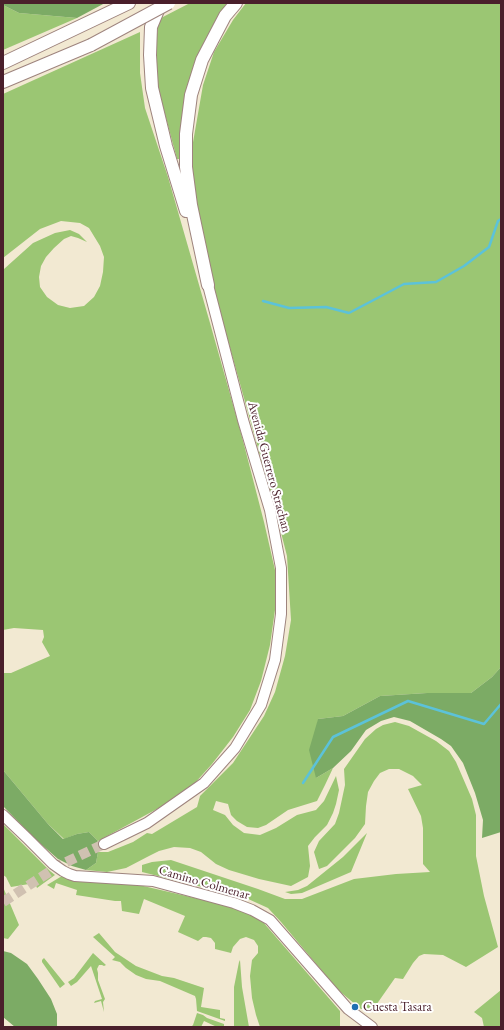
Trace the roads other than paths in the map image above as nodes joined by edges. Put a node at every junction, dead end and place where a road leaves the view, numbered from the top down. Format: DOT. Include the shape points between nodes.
graph roads {
  1 [pos="129,3"];
  2 [pos="161,3"];
  3 [pos="169,3"];
  4 [pos="236,3"];
  5 [pos="3,63"];
  6 [pos="3,82"];
  7 [pos="208,285"];
  8 [pos="3,815"];
  9 [pos="104,844"];
  10 [pos="372,1027"];
  1 -- 5 [label="highway"];
  2 -- 7 [label="highway" via="151,27 152,88 166,146"];
  3 -- 6 [label="highway, bridge" via="91,45"];
  4 -- 7 [label="highway" via="225,16 202,60 191,95 186,134 186,167 191,205"];
  7 -- 9 [label="main road, Avenida Guerrero Strachan" via="243,420 270,510 280,560 281,614 275,660 261,705 235,748 204,783 147,823"];
  8 -- 10 [label="main road, Camino Colmenar" via="53,864 69,874 153,881 234,903 258,913 270,920 348,1009"];
}
